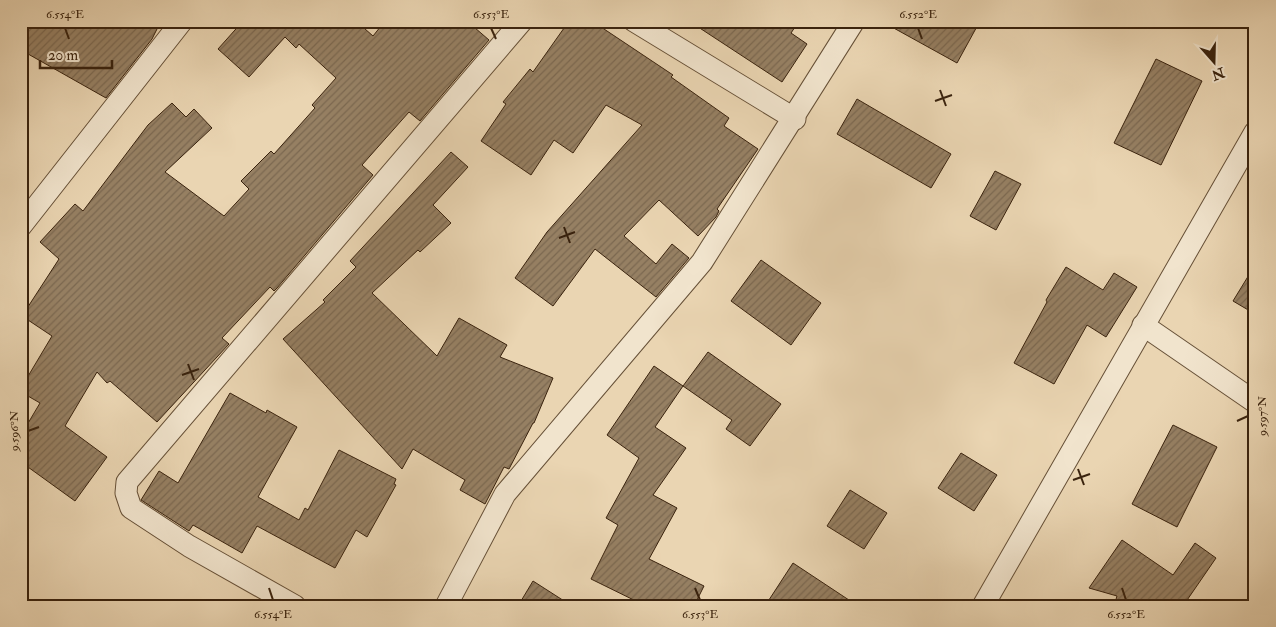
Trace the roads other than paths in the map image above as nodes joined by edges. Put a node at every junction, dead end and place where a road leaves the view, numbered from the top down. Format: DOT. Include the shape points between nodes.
graph roads {
  1 [pos="182,21"];
  2 [pos="522,21"];
  3 [pos="634,21"];
  4 [pos="854,21"];
  5 [pos="794,119"];
  6 [pos="1255,132"];
  7 [pos="21,226"];
  8 [pos="1143,325"];
  9 [pos="1255,402"];
  10 [pos="295,606"];
  11 [pos="446,606"];
  12 [pos="984,606"];
  1 -- 7 [label="street"];
  2 -- 10 [label="street" via="128,482 126,493 131,508"];
  3 -- 5 [label="street"];
  4 -- 5 [label="street"];
  5 -- 11 [label="street" via="702,262 505,494"];
  6 -- 8 [label="street"];
  8 -- 9 [label="street"];
  8 -- 12 [label="street"];
}
